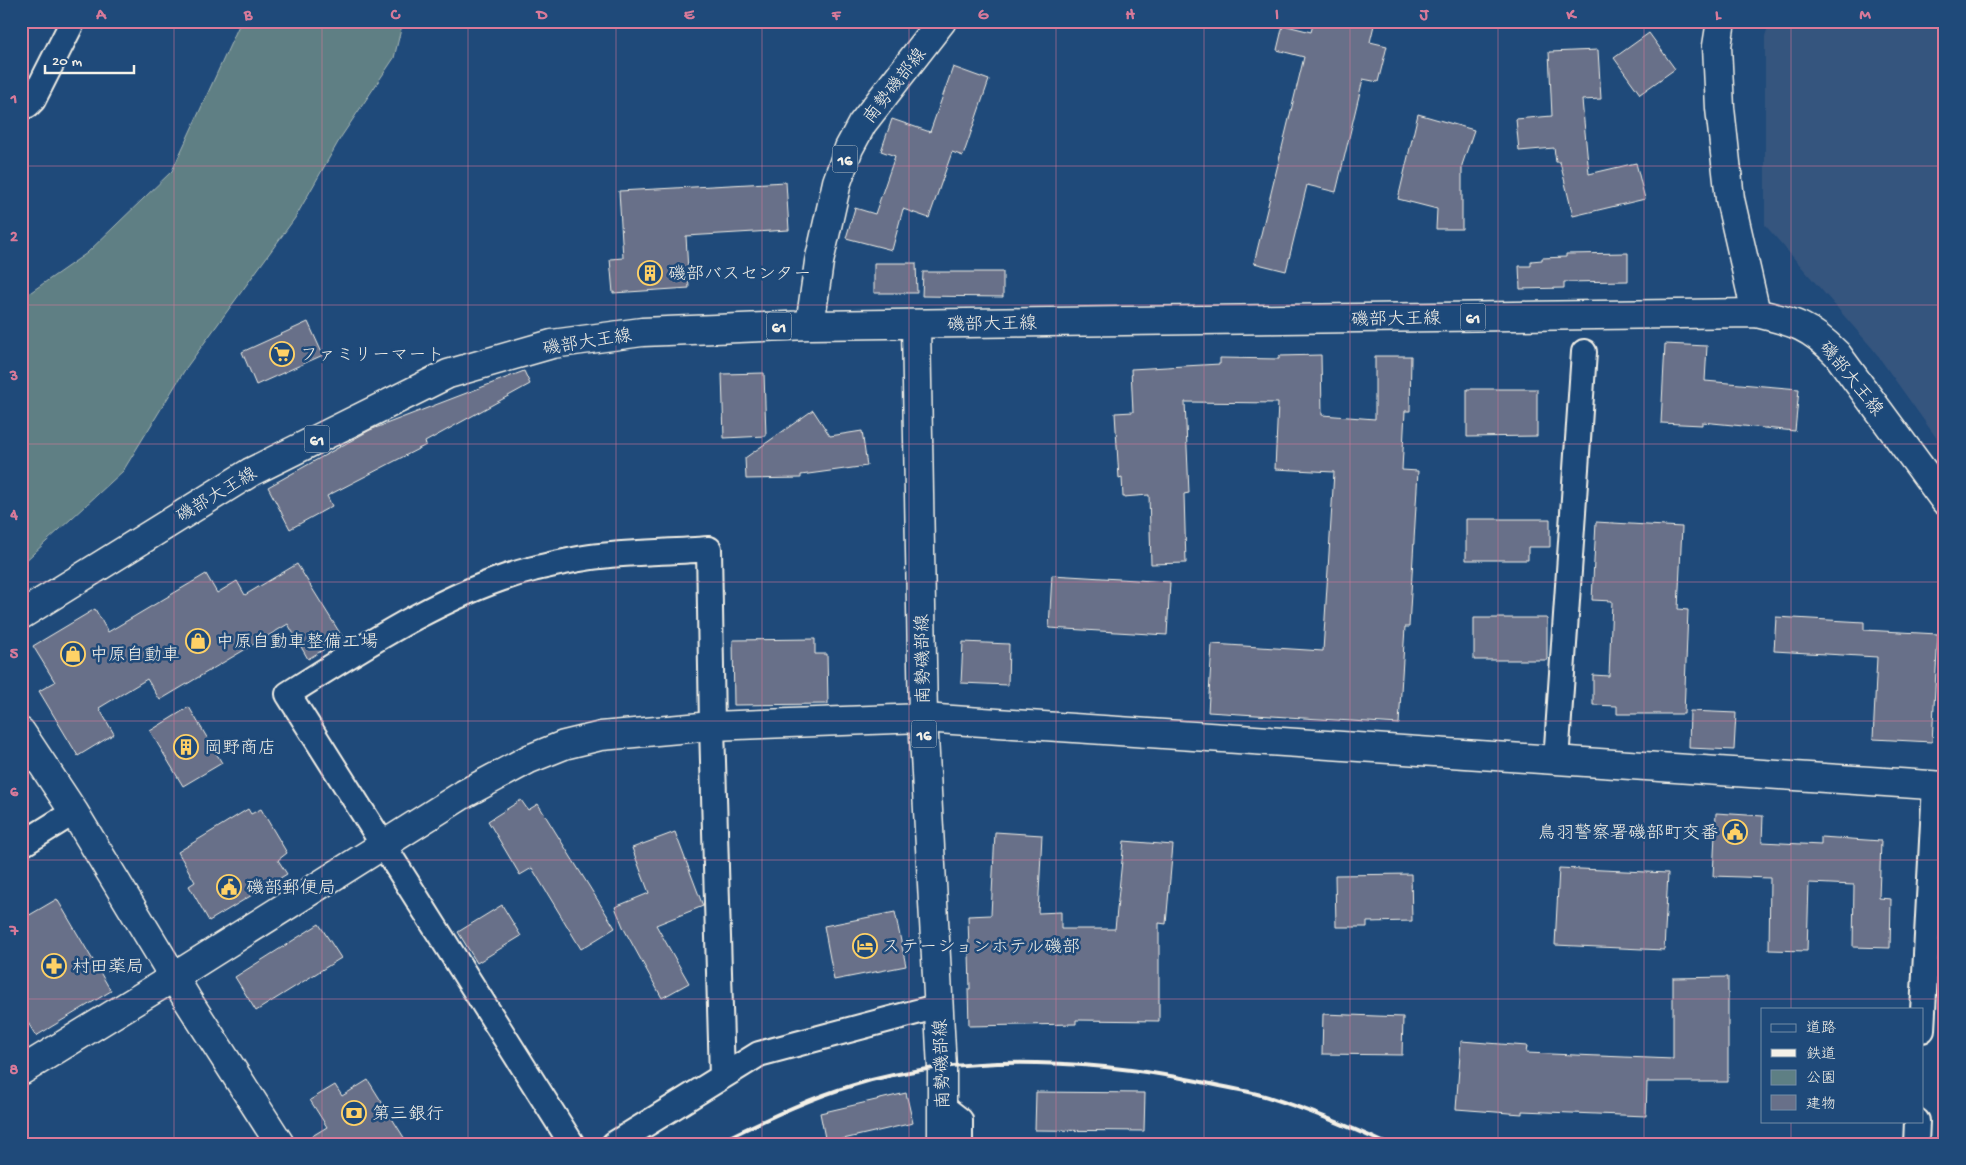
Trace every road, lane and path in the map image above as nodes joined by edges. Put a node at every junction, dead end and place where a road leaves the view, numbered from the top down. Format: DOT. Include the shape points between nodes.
graph roads {
  1 [pos="74,21"];
  2 [pos="942,21"];
  3 [pos="1720,21"];
  4 [pos="21,102"];
  5 [pos="1756,313"];
  6 [pos="916,324"];
  7 [pos="810,325"];
  8 [pos="1584,352"];
  9 [pos="1945,500"];
  10 [pos="21,615"];
  11 [pos="923,718"];
  12 [pos="712,726"];
  13 [pos="21,732"];
  14 [pos="1556,761"];
  15 [pos="1940,785"];
  16 [pos="74,812"];
  17 [pos="21,845"];
  18 [pos="382,846"];
  19 [pos="174,977"];
  20 [pos="939,1006"];
  21 [pos="1924,1008"];
  22 [pos="21,1071"];
  23 [pos="722,1076"];
  24 [pos="942,1106"];
  25 [pos="1918,1122"];
  26 [pos="280,1144"];
  27 [pos="572,1144"];
  28 [pos="614,1144"];
  29 [pos="942,1144"];
  30 [pos="960,1144"];
  31 [pos="1916,1144"];
  1 -- 4 [label="street" via="33,100 28,105"];
  2 -- 7 [label="main road, 南勢磯部線 / 16" via="862,124 849,148 837,182 819,262"];
  3 -- 5 [label="main road" via="1717,46 1720,108 1730,199"];
  5 -- 6 [label="main road, 磯部大王線 / 61"];
  5 -- 9 [label="main road, 磯部大王線 / 61" via="1799,325 1825,342"];
  6 -- 7 [label="main road, 磯部大王線 / 61"];
  6 -- 11 [label="main road, 南勢磯部線 / 16"];
  7 -- 10 [label="main road, 磯部大王線 / 61" via="642,332 552,344 448,374 251,472"];
  8 -- 14 [label="street"];
  11 -- 12 [label="main road"];
  11 -- 14 [label="main road"];
  11 -- 20 [label="main road, 南勢磯部線 / 16"];
  12 -- 18 [label="main road" via="601,736 564,745 529,759 464,794"];
  12 -- 18 [label="street" via="709,550 599,556 532,569 476,588 360,649 288,694"];
  12 -- 23 [label="street"];
  13 -- 16 [label="main road"];
  14 -- 15 [label="main road"];
  15 -- 21 [label="street"];
  16 -- 17 [label="street"];
  16 -- 19 [label="main road"];
  18 -- 19 [label="main road"];
  18 -- 27 [label="street"];
  19 -- 22 [label="main road"];
  19 -- 26 [label="main road"];
  20 -- 23 [label="street" via="759,1054"];
  20 -- 24 [label="main road, 南勢磯部線 / 16"];
  23 -- 28 [label="street"];
  24 -- 29 [label="main road, 南勢磯部線 / 16"];
  24 -- 30 [label="street" via="960,1120"];
  25 -- 31 [label="street"];
}
